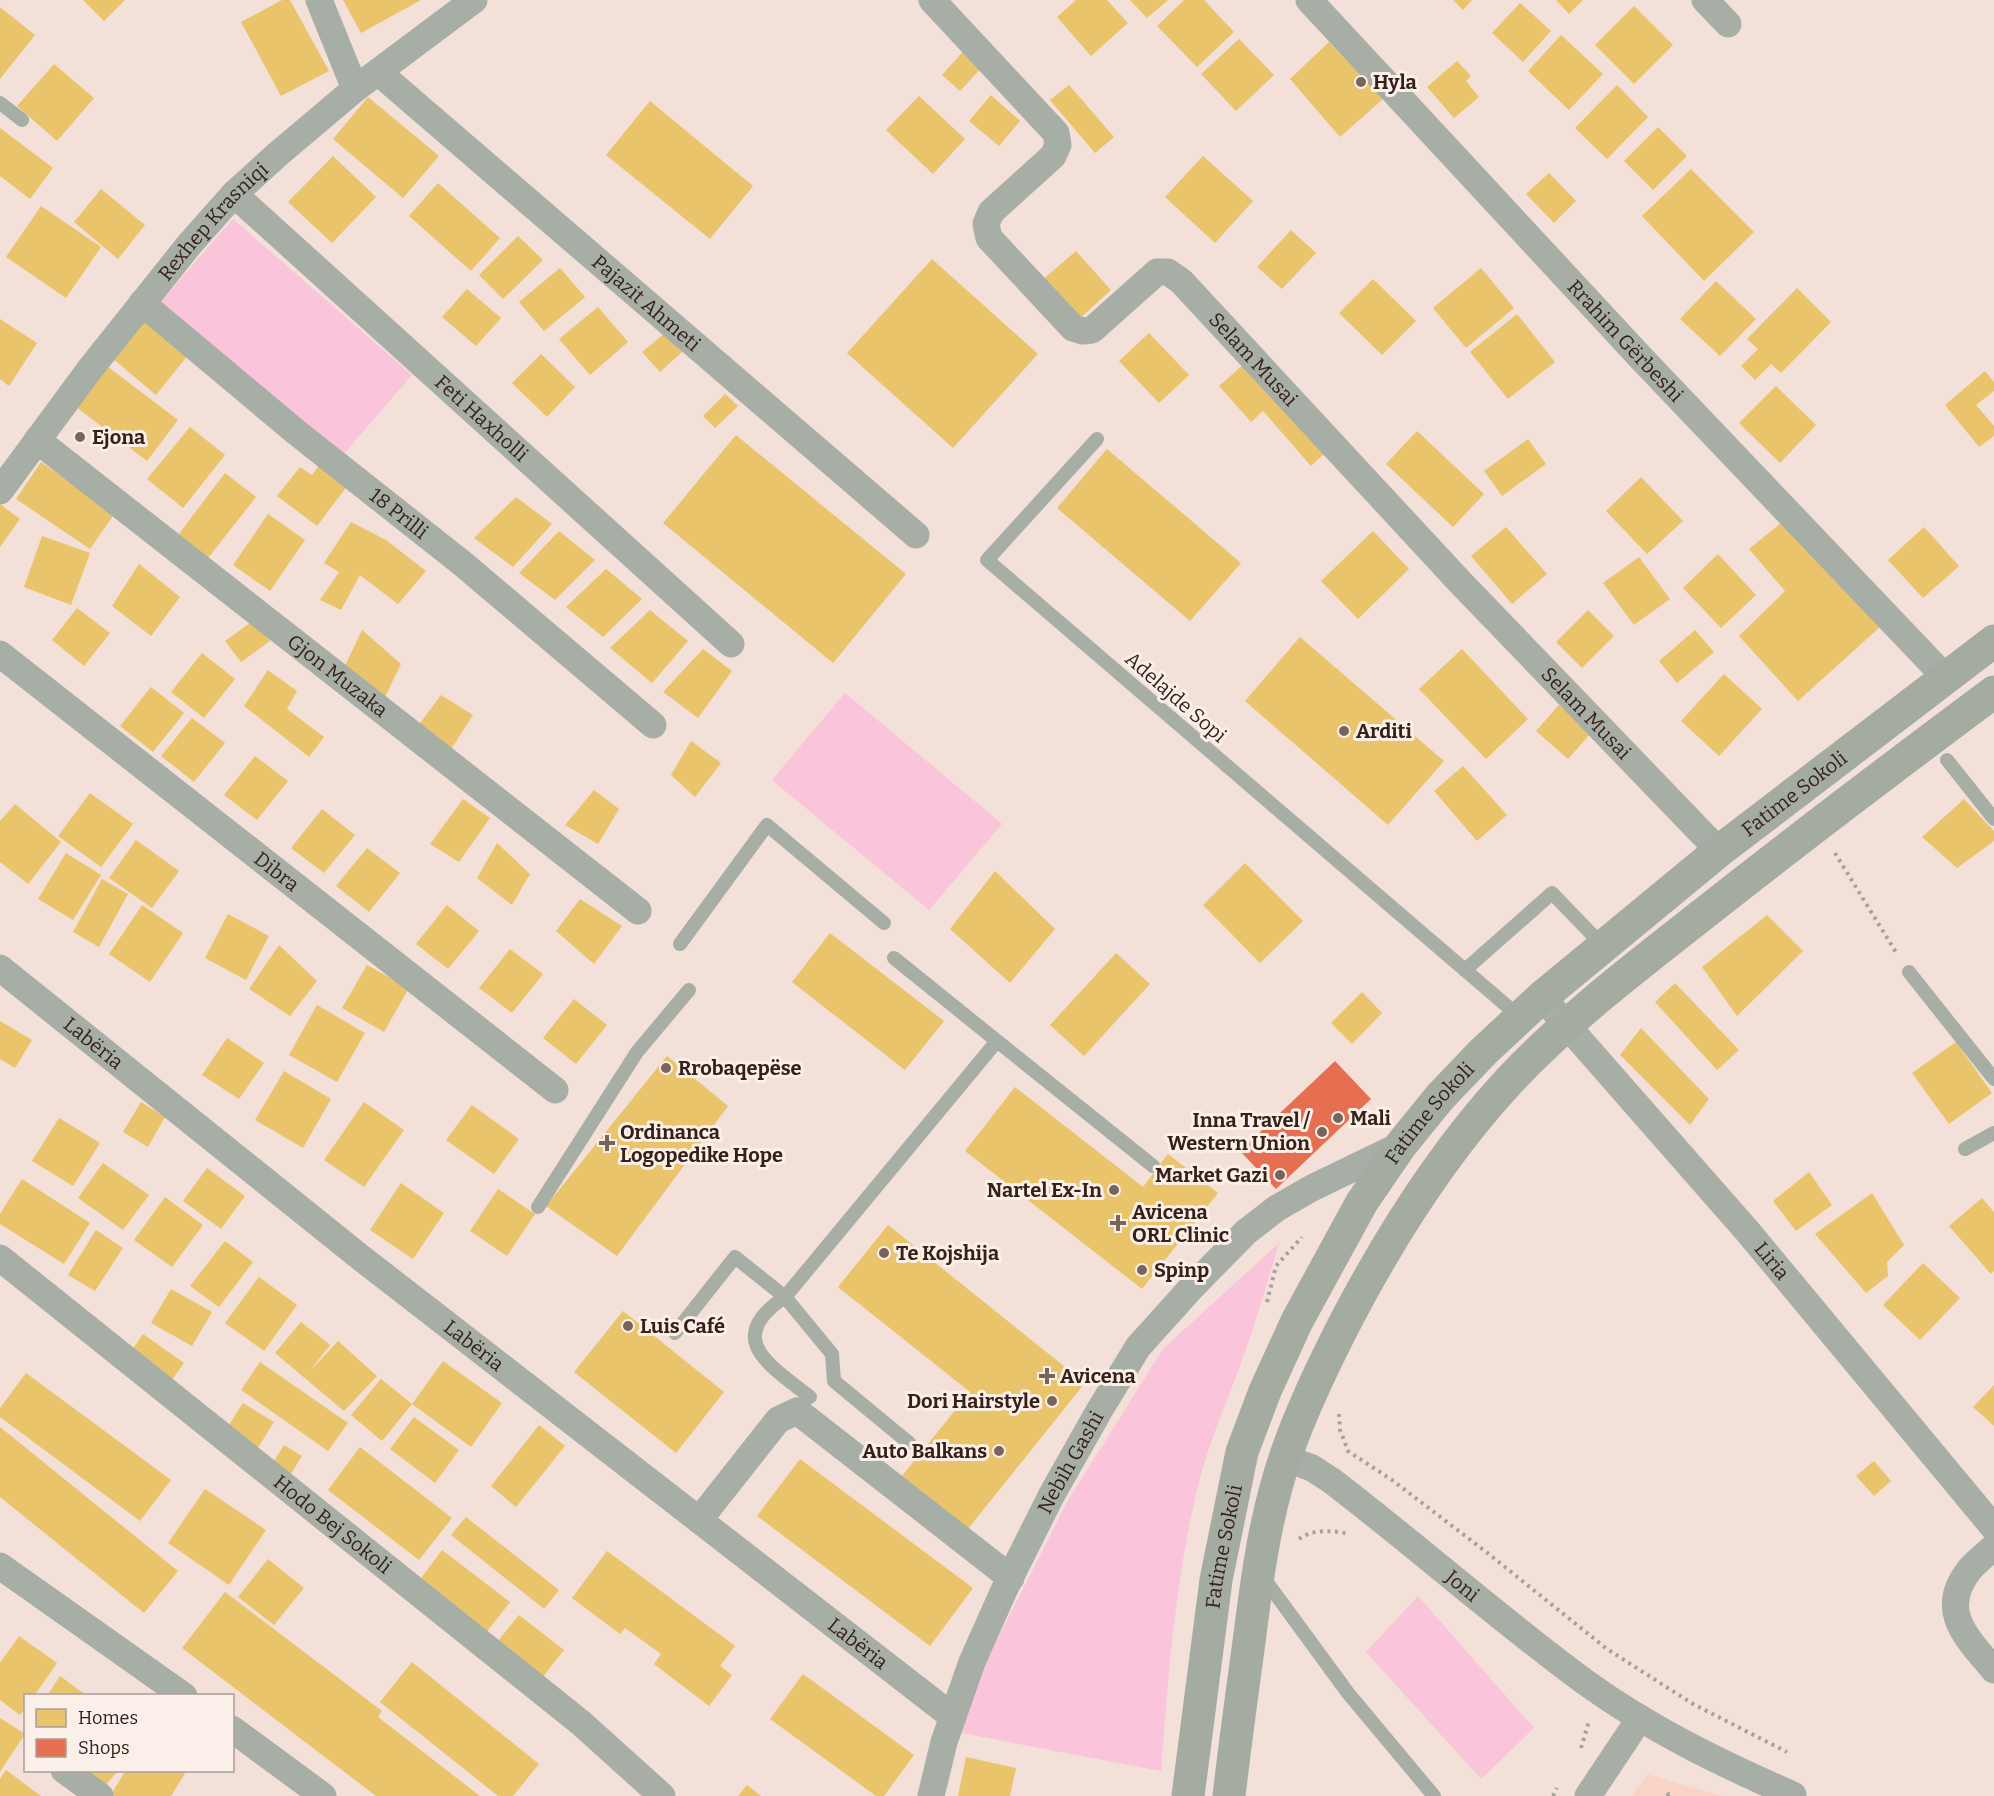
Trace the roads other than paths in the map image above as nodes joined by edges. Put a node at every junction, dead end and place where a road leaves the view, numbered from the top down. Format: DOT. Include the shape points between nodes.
graph roads {
  1 [pos="319,0"];
  2 [pos="474,0"];
  3 [pos="932,0"];
  4 [pos="1309,0"];
  5 [pos="1705,0"];
  6 [pos="1728,24"];
  7 [pos="378,72"];
  8 [pos="356,89"];
  9 [pos="0,103"];
  10 [pos="22,120"];
  11 [pos="234,194"];
  12 [pos="142,303"];
  13 [pos="1097,439"];
  14 [pos="37,440"];
  15 [pos="0,491"];
  16 [pos="916,535"];
  17 [pos="1994,641"];
  18 [pos="731,644"];
  19 [pos="0,654"];
  20 [pos="1946,678"];
  21 [pos="1994,692"];
  22 [pos="653,725"];
  23 [pos="1947,760"];
  24 [pos="1994,819"];
  25 [pos="1719,851"];
  26 [pos="638,911"];
  27 [pos="884,923"];
  28 [pos="680,944"];
  29 [pos="1602,946"];
  30 [pos="894,958"];
  31 [pos="0,968"];
  32 [pos="1465,970"];
  33 [pos="1909,972"];
  34 [pos="688,990"];
  35 [pos="1531,1007"];
  36 [pos="1567,1025"];
  37 [pos="997,1041"];
  38 [pos="1994,1079"];
  39 [pos="555,1090"];
  40 [pos="1994,1133"];
  41 [pos="1401,1145"];
  42 [pos="1965,1149"];
  43 [pos="1153,1166"];
  44 [pos="538,1206"];
  45 [pos="0,1258"];
  46 [pos="785,1297"];
  47 [pos="675,1333"];
  48 [pos="1280,1358"];
  49 [pos="1319,1375"];
  50 [pos="810,1397"];
  51 [pos="909,1443"];
  52 [pos="1285,1458"];
  53 [pos="699,1521"];
  54 [pos="1994,1528"];
  55 [pos="1994,1547"];
  56 [pos="0,1566"];
  57 [pos="1258,1570"];
  58 [pos="1011,1578"];
  59 [pos="1994,1670"];
  60 [pos="183,1694"];
  61 [pos="953,1717"];
  62 [pos="1640,1718"];
  63 [pos="234,1730"];
  64 [pos="67,1772"];
  65 [pos="1793,1795"];
  66 [pos="100,1796"];
  67 [pos="323,1796"];
  68 [pos="662,1796"];
  69 [pos="931,1796"];
  70 [pos="1188,1796"];
  71 [pos="1229,1796"];
  72 [pos="1434,1796"];
  73 [pos="1588,1796"];
  1 -- 8 [label="street"];
  2 -- 7 [label="street, Rexhep Krasniqi"];
  3 -- 25 [label="street, Selam Musai" via="1056,133 1058,145 1053,156 991,212 986,224 989,238 1073,328 1083,331 1092,330 1157,272 1168,272 1181,281 1459,581"];
  4 -- 20 [label="street, Rrahim Gërbeshi" via="1666,385"];
  5 -- 6 [label="street"];
  7 -- 8 [label="street, Rexhep Krasniqi"];
  7 -- 16 [label="street, Pajazit Ahmeti"];
  8 -- 11 [label="street, Rexhep Krasniqi"];
  9 -- 10 [label="lane"];
  11 -- 12 [label="street, Rexhep Krasniqi"];
  11 -- 18 [label="street, Feti Haxholli"];
  12 -- 14 [label="street, Rexhep Krasniqi"];
  12 -- 22 [label="street, 18 Prilli" via="463,564"];
  13 -- 32 [label="lane, Adelajde Sopi" via="987,560"];
  14 -- 15 [label="street, Rexhep Krasniqi"];
  14 -- 26 [label="street, Gjon Muzaka"];
  17 -- 20 [label="street, Fatime Sokoli"];
  19 -- 39 [label="street, Dibra"];
  20 -- 25 [label="street, Fatime Sokoli"];
  21 -- 36 [label="street, Fatime Sokoli" via="1745,881"];
  23 -- 24 [label="lane"];
  25 -- 29 [label="street, Fatime Sokoli"];
  27 -- 28 [label="lane" via="767,825"];
  29 -- 32 [label="lane" via="1552,893"];
  29 -- 35 [label="street, Fatime Sokoli"];
  30 -- 37 [label="lane"];
  31 -- 53 [label="street, Labëria" via="360,1257"];
  32 -- 35 [label="lane, Adelajde Sopi"];
  33 -- 38 [label="lane"];
  34 -- 44 [label="lane" via="637,1052"];
  35 -- 36 [label="street, Liria"];
  35 -- 41 [label="street, Fatime Sokoli" via="1440,1097"];
  36 -- 49 [label="street, Fatime Sokoli" via="1510,1080 1436,1170 1397,1229"];
  36 -- 54 [label="street, Liria" via="1749,1233"];
  37 -- 43 [label="lane"];
  37 -- 46 [label="lane"];
  40 -- 42 [label="lane"];
  41 -- 48 [label="street, Fatime Sokoli" via="1362,1202"];
  41 -- 58 [label="street, Nebih Gashi" via="1277,1208 1246,1232 1192,1287 1138,1347 1051,1496"];
  45 -- 68 [label="street, Hodo Bej Sokoli" via="581,1723"];
  46 -- 47 [label="lane" via="735,1257"];
  46 -- 50 [label="lane" via="769,1307 756,1330 755,1341 765,1361"];
  46 -- 51 [label="lane" via="832,1354 834,1381"];
  48 -- 49 [label="street"];
  48 -- 70 [label="street, Fatime Sokoli" via="1242,1452 1228,1513"];
  49 -- 52 [label="street, Fatime Sokoli"];
  52 -- 57 [label="street, Fatime Sokoli"];
  52 -- 62 [label="street, Joni" via="1332,1481 1586,1683"];
  53 -- 58 [label="street" via="778,1420 797,1411"];
  53 -- 61 [label="street, Labëria"];
  55 -- 59 [label="street" via="1970,1569 1954,1603 1956,1618"];
  56 -- 60 [label="street"];
  57 -- 71 [label="street, Fatime Sokoli"];
  57 -- 72 [label="lane" via="1348,1693"];
  58 -- 61 [label="street, Nebih Gashi" via="972,1662"];
  61 -- 69 [label="street, Nebih Gashi"];
  62 -- 65 [label="street, Joni" via="1681,1743"];
  62 -- 73 [label="street"];
  63 -- 67 [label="street"];
  64 -- 66 [label="street"];
}
